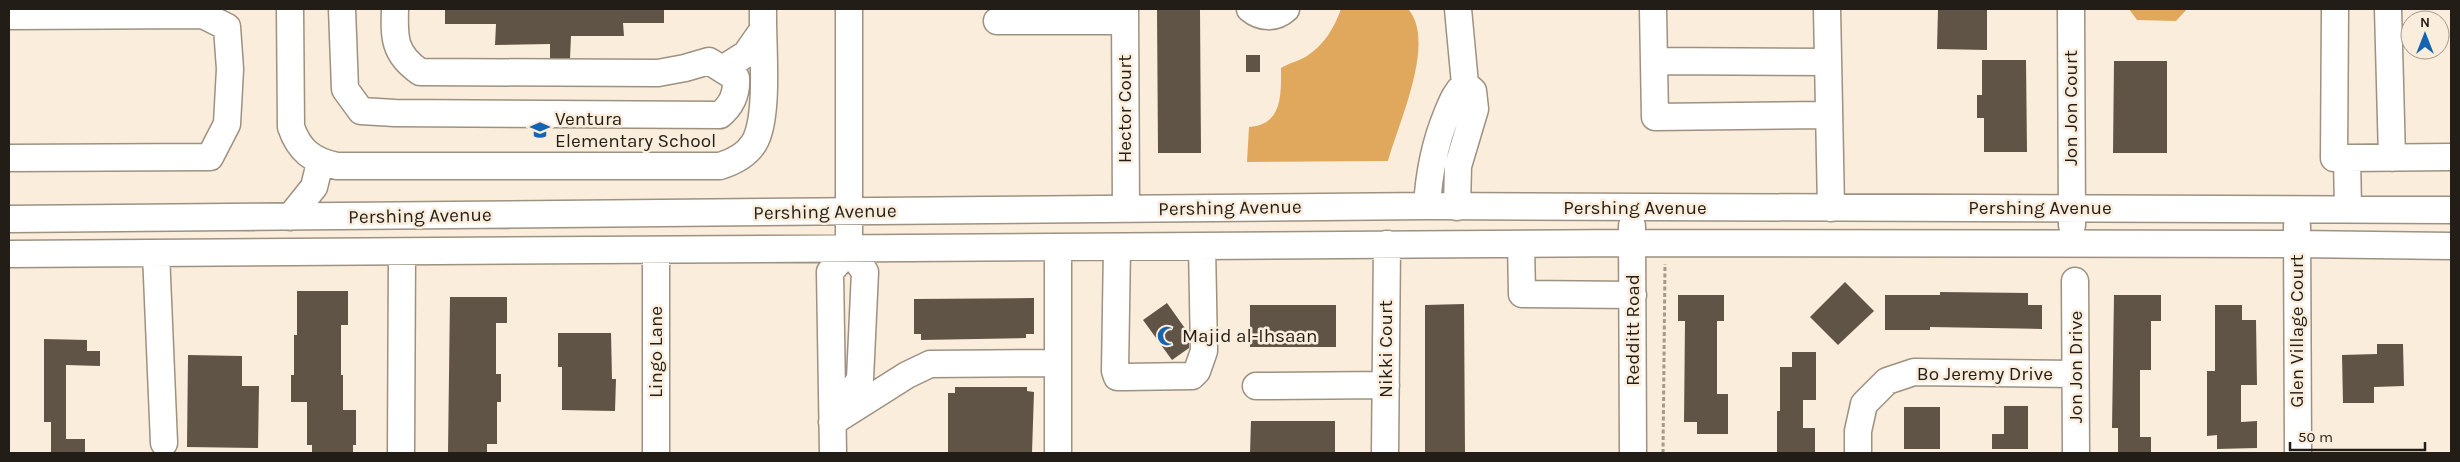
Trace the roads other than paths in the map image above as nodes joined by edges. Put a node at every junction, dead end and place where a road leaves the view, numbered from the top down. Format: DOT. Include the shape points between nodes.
graph roads {
  1 [pos="290,9"];
  2 [pos="342,9"];
  3 [pos="395,9"];
  4 [pos="849,9"];
  5 [pos="1250,9"];
  6 [pos="1286,9"];
  7 [pos="1458,9"];
  8 [pos="1653,9"];
  9 [pos="1828,9"];
  10 [pos="2071,9"];
  11 [pos="2335,9"];
  12 [pos="2388,9"];
  13 [pos="1125,15"];
  14 [pos="9,16"];
  15 [pos="762,20"];
  16 [pos="997,21"];
  17 [pos="1654,61"];
  18 [pos="1828,62"];
  19 [pos="724,68"];
  20 [pos="1465,84"];
  21 [pos="1829,115"];
  22 [pos="1438,135"];
  23 [pos="1464,144"];
  24 [pos="2451,157"];
  25 [pos="9,158"];
  26 [pos="2347,158"];
  27 [pos="2392,158"];
  28 [pos="320,163"];
  29 [pos="1427,206"];
  30 [pos="1457,207"];
  31 [pos="1632,208"];
  32 [pos="1831,208"];
  33 [pos="2071,208"];
  34 [pos="2296,208"];
  35 [pos="1126,209"];
  36 [pos="2348,209"];
  37 [pos="2451,210"];
  38 [pos="848,212"];
  39 [pos="290,217"];
  40 [pos="9,219"];
  41 [pos="1633,243"];
  42 [pos="1387,244"];
  43 [pos="1521,244"];
  44 [pos="2072,244"];
  45 [pos="2297,244"];
  46 [pos="1202,246"];
  47 [pos="2451,246"];
  48 [pos="1117,247"];
  49 [pos="1058,248"];
  50 [pos="849,250"];
  51 [pos="656,251"];
  52 [pos="402,252"];
  53 [pos="156,253"];
  54 [pos="9,254"];
  55 [pos="2075,281"];
  56 [pos="1633,295"];
  57 [pos="1058,363"];
  58 [pos="2076,374"];
  59 [pos="1386,385"];
  60 [pos="1256,386"];
  61 [pos="832,422"];
  62 [pos="164,443"];
  63 [pos="401,453"];
  64 [pos="656,453"];
  65 [pos="833,453"];
  66 [pos="1058,453"];
  67 [pos="1385,453"];
  68 [pos="1634,453"];
  69 [pos="1858,453"];
  70 [pos="2076,453"];
  71 [pos="2298,453"];
  1 -- 28 [label="street" via="291,126 297,144"];
  2 -- 19 [label="street" via="345,89 361,111 720,116 729,108 737,89 736,78"];
  3 -- 19 [label="street" via="394,38 398,49 420,72 658,73 709,61"];
  4 -- 38 [label="street"];
  5 -- 6 [label="street" via="1265,16 1275,16"];
  7 -- 20 [label="street"];
  8 -- 17 [label="street"];
  9 -- 18 [label="street"];
  10 -- 33 [label="street, Jon Jon Court"];
  11 -- 26 [label="street" via="2334,158"];
  12 -- 27 [label="street"];
  13 -- 16 [label="street"];
  13 -- 35 [label="street, Hector Court"];
  14 -- 25 [label="street" via="203,15 227,27 230,69 226,124 210,157"];
  15 -- 19 [label="street" via="746,54"];
  15 -- 28 [label="street" via="764,91 761,117 754,143 736,161 720,166 337,166"];
  17 -- 18 [label="street"];
  17 -- 21 [label="street" via="1655,117"];
  18 -- 21 [label="street"];
  20 -- 22 [label="street" via="1456,92"];
  20 -- 23 [label="street" via="1473,91 1475,109"];
  21 -- 32 [label="street"];
  22 -- 23 [label="street"];
  22 -- 29 [label="street" via="1429,174"];
  23 -- 30 [label="street" via="1458,166"];
  24 -- 27 [label="street"];
  26 -- 27 [label="street"];
  26 -- 36 [label="street"];
  28 -- 39 [label="street" via="314,187"];
  29 -- 30 [label="street, Pershing Avenue"];
  29 -- 35 [label="street, Pershing Avenue"];
  30 -- 31 [label="street, Pershing Avenue"];
  31 -- 32 [label="street, Pershing Avenue"];
  31 -- 41 [label="street, Redditt Road"];
  32 -- 33 [label="street, Pershing Avenue"];
  33 -- 34 [label="street, Pershing Avenue"];
  33 -- 44 [label="street, Jon Jon Court"];
  34 -- 36 [label="street, Pershing Avenue"];
  34 -- 45 [label="street, Glen Village Court"];
  35 -- 38 [label="street, Pershing Avenue"];
  36 -- 37 [label="street, Pershing Avenue"];
  38 -- 39 [label="street, Pershing Avenue"];
  38 -- 50 [label="street"];
  39 -- 40 [label="street, Pershing Avenue"];
  41 -- 43 [label="street, Pershing Avenue"];
  41 -- 44 [label="street, Pershing Avenue"];
  41 -- 56 [label="street, Redditt Road"];
  42 -- 43 [label="street, Pershing Avenue"];
  42 -- 46 [label="street, Pershing Avenue"];
  42 -- 59 [label="street, Nikki Court"];
  43 -- 56 [label="street" via="1522,294"];
  44 -- 45 [label="street, Pershing Avenue"];
  45 -- 47 [label="street, Pershing Avenue"];
  45 -- 71 [label="street, Glen Village Court"];
  46 -- 48 [label="street, Pershing Avenue"];
  46 -- 48 [label="street" via="1204,351 1197,371 1192,376 1125,377 1117,377 1115,371"];
  48 -- 49 [label="street, Pershing Avenue"];
  49 -- 50 [label="street, Pershing Avenue"];
  49 -- 57 [label="street"];
  50 -- 51 [label="street, Pershing Avenue"];
  50 -- 61 [label="street" via="865,272 860,378"];
  51 -- 52 [label="street, Pershing Avenue"];
  51 -- 64 [label="street, Lingo Lane"];
  52 -- 53 [label="street, Pershing Avenue"];
  52 -- 63 [label="street"];
  53 -- 54 [label="street, Pershing Avenue"];
  53 -- 62 [label="street"];
  55 -- 58 [label="street, Jon Jon Drive"];
  56 -- 68 [label="street, Redditt Road"];
  57 -- 61 [label="street" via="930,364"];
  57 -- 66 [label="street"];
  58 -- 69 [label="street, Bo Jeremy Drive" via="1914,372 1887,381 1864,404 1858,431"];
  58 -- 70 [label="street, Jon Jon Drive"];
  59 -- 60 [label="street"];
  59 -- 67 [label="street, Nikki Court"];
  61 -- 65 [label="street"];
}
